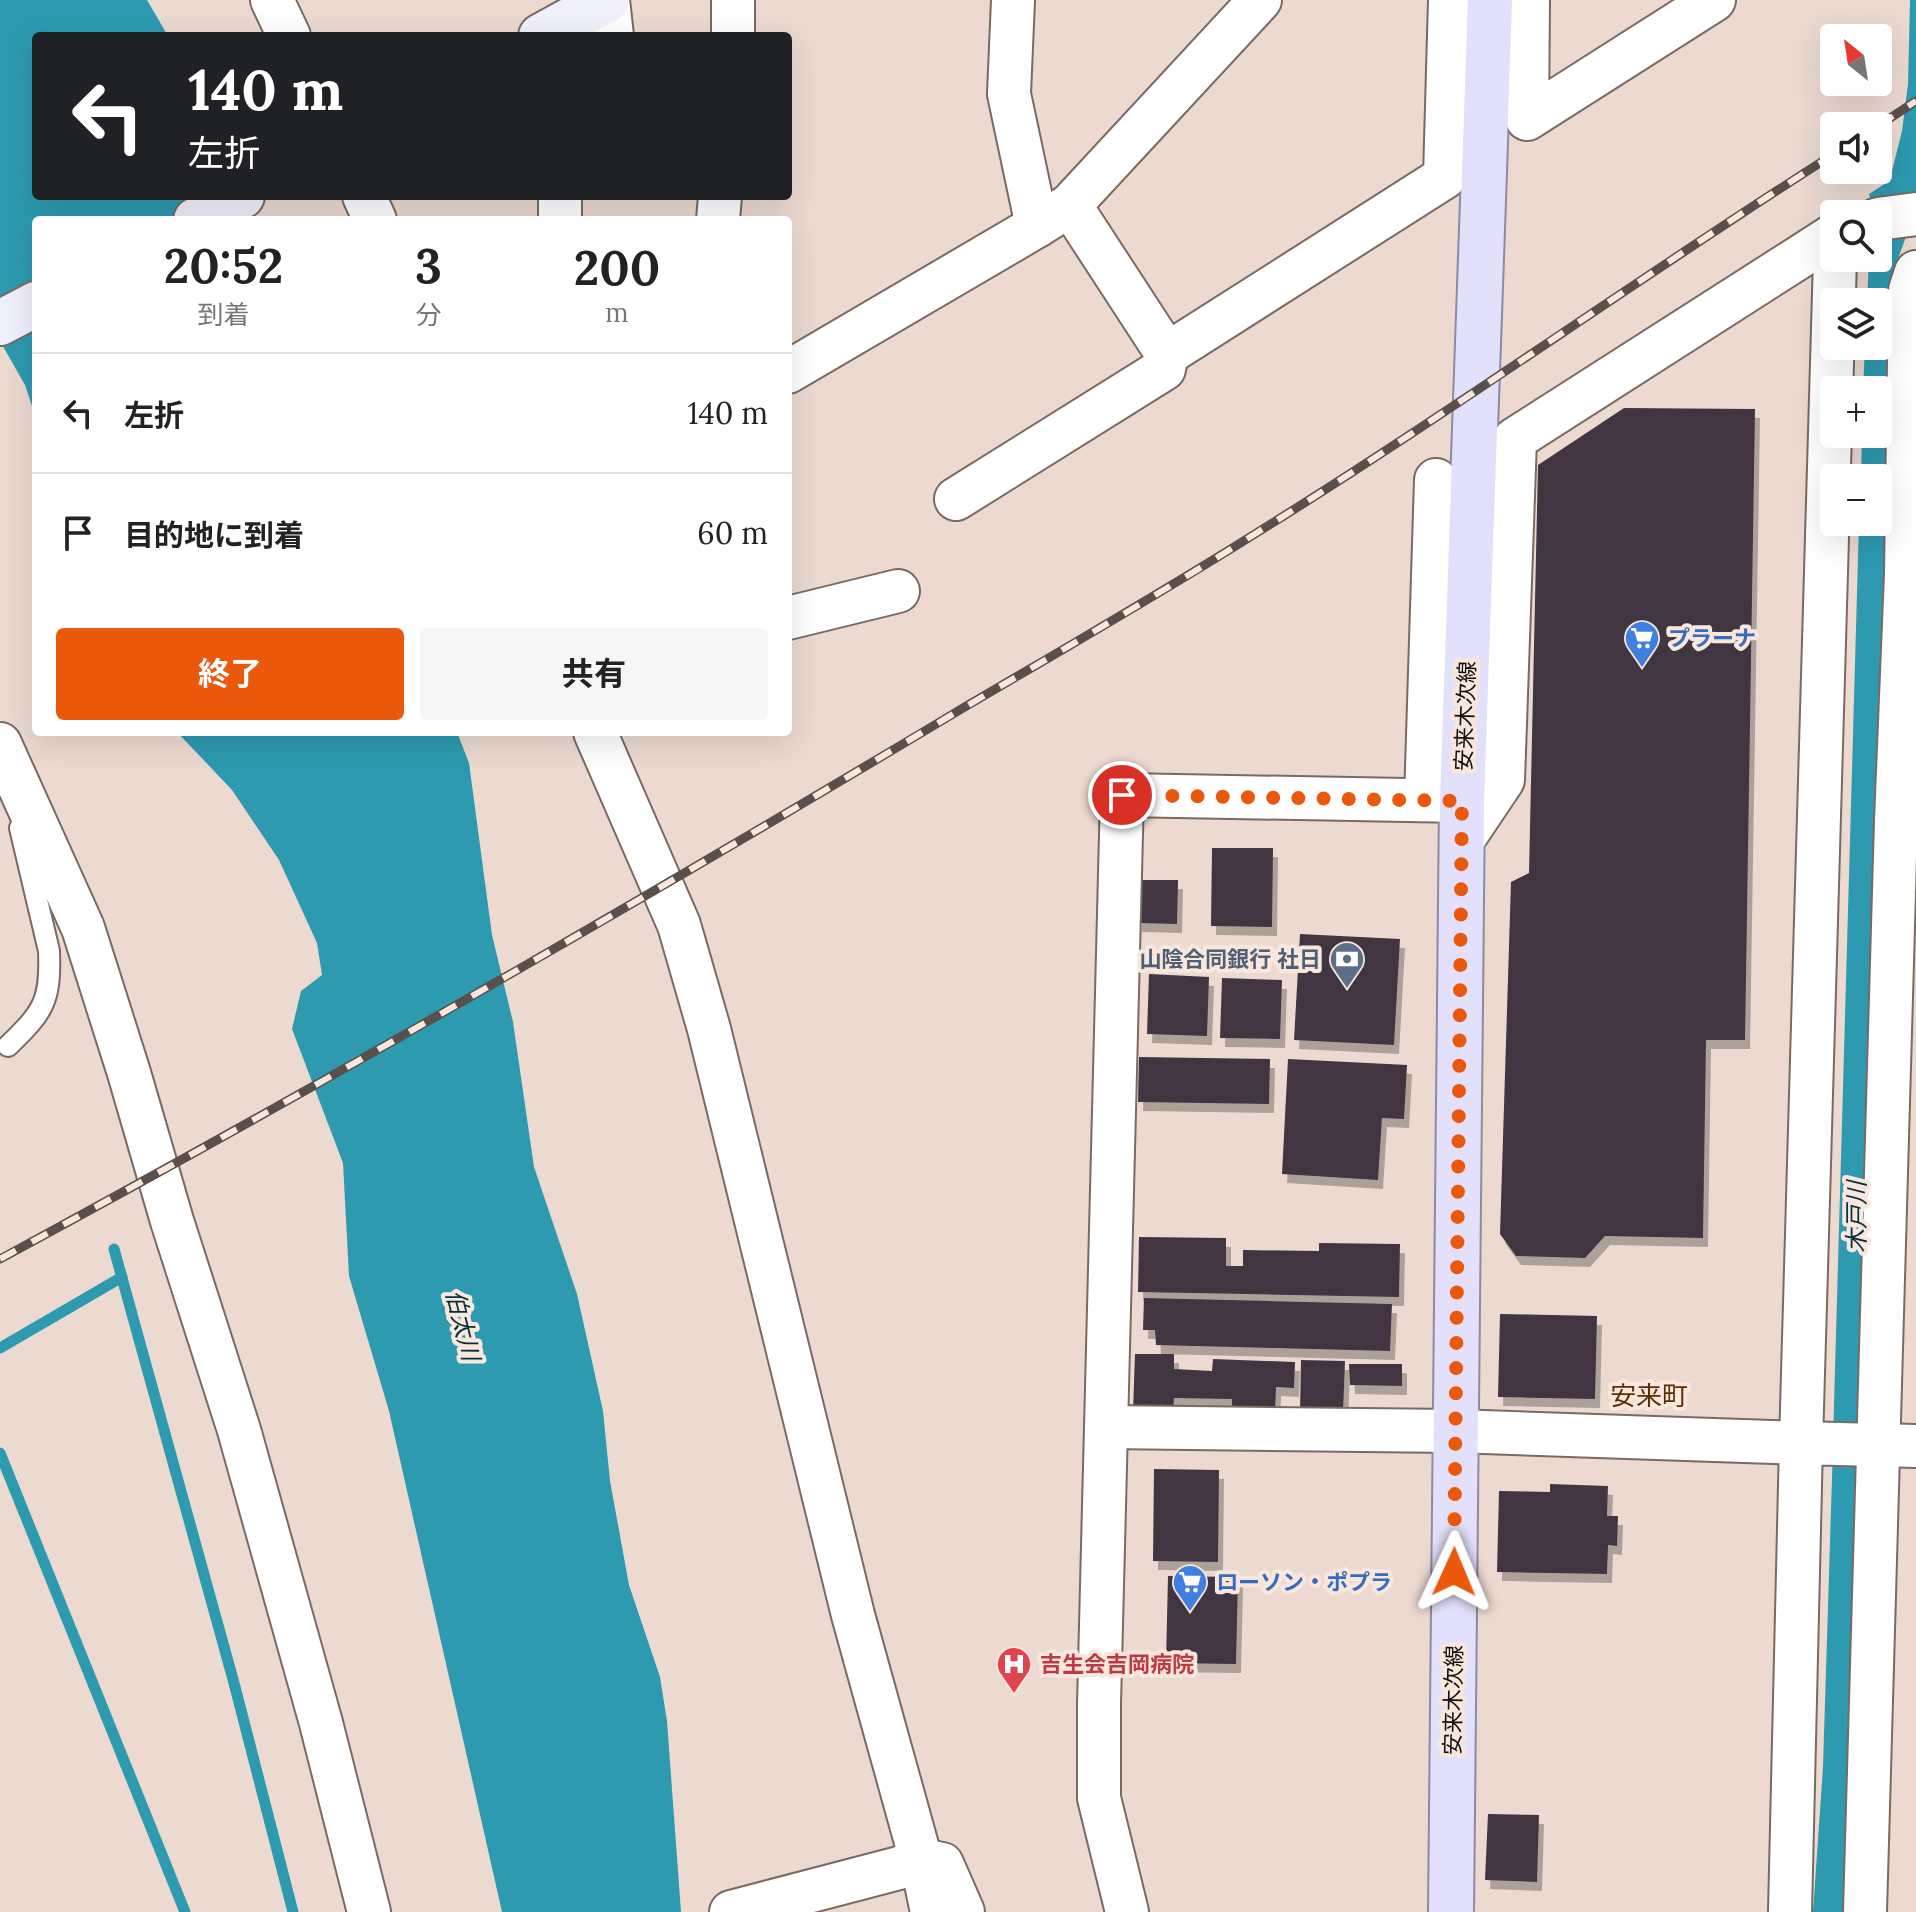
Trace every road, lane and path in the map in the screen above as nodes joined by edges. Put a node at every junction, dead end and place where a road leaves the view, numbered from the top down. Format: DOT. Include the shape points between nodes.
graph roads {
  1 [pos="272,0"];
  2 [pos="608,0"];
  3 [pos="733,0"];
  4 [pos="1013,0"];
  5 [pos="1260,0"];
  6 [pos="1450,0"];
  7 [pos="1490,0"];
  8 [pos="1528,0"];
  9 [pos="1714,0"];
  10 [pos="287,32"];
  11 [pos="548,32"];
  12 [pos="612,32"];
  13 [pos="733,32"];
  14 [pos="234,200"];
  15 [pos="1916,214"];
  16 [pos="204,216"];
  17 [pos="1054,216"];
  18 [pos="1892,217"];
  19 [pos="1820,244"];
  20 [pos="1835,272"];
  21 [pos="1916,272"];
  22 [pos="32,306"];
  23 [pos="0,323"];
  24 [pos="1167,354"];
  25 [pos="792,370"];
  26 [pos="1436,480"];
  27 [pos="956,499"];
  28 [pos="1911,574"];
  29 [pos="898,591"];
  30 [pos="792,617"];
  31 [pos="597,736"];
  32 [pos="0,744"];
  33 [pos="0,757"];
  34 [pos="1450,814"];
  35 [pos="1906,821"];
  36 [pos="8,1046"];
  37 [pos="1106,1427"];
  38 [pos="1455,1431"];
  39 [pos="1859,1444"];
  40 [pos="910,1864"];
  41 [pos="369,1912"];
  42 [pos="731,1912"];
  43 [pos="932,1912"];
  44 [pos="963,1912"];
  45 [pos="1127,1912"];
  46 [pos="1451,1912"];
  47 [pos="1790,1912"];
  48 [pos="1865,1912"];
  1 -- 10 [label="street"];
  2 -- 11 [label="street"];
  2 -- 12 [label="street"];
  3 -- 13 [label="street"];
  4 -- 17 [label="street" via="1009,94"];
  5 -- 17 [label="street"];
  6 -- 24 [label="street" via="1445,177"];
  7 -- 34 [label="main road, 安来木次線"];
  8 -- 9 [label="street" via="1527,119"];
  14 -- 16 [label="street"];
  15 -- 18 [label="street"];
  17 -- 24 [label="street"];
  17 -- 25 [label="street"];
  19 -- 34 [label="street" via="1515,439 1503,780"];
  20 -- 39 [label="street"];
  21 -- 28 [label="street" via="1910,290"];
  22 -- 23 [label="street"];
  24 -- 27 [label="street" via="1164,369"];
  26 -- 34 [label="street"];
  28 -- 35 [label="street"];
  29 -- 30 [label="street"];
  31 -- 40 [label="street" via="679,925 709,1029"];
  32 -- 41 [label="street" via="83,928 129,1073 239,1430"];
  33 -- 36 [label="lane" via="46,936 50,971 43,1007"];
  34 -- 37 [label="street" via="1122,795"];
  34 -- 38 [label="main road, 安来木次線"];
  35 -- 39 [label="street"];
  37 -- 38 [label="street"];
  37 -- 45 [label="street" via="1099,1798"];
  38 -- 39 [label="street"];
  38 -- 46 [label="main road, 安来木次線"];
  39 -- 47 [label="street"];
  39 -- 48 [label="street"];
  40 -- 42 [label="street"];
  40 -- 43 [label="street"];
  40 -- 44 [label="street" via="942,1864"];
}
